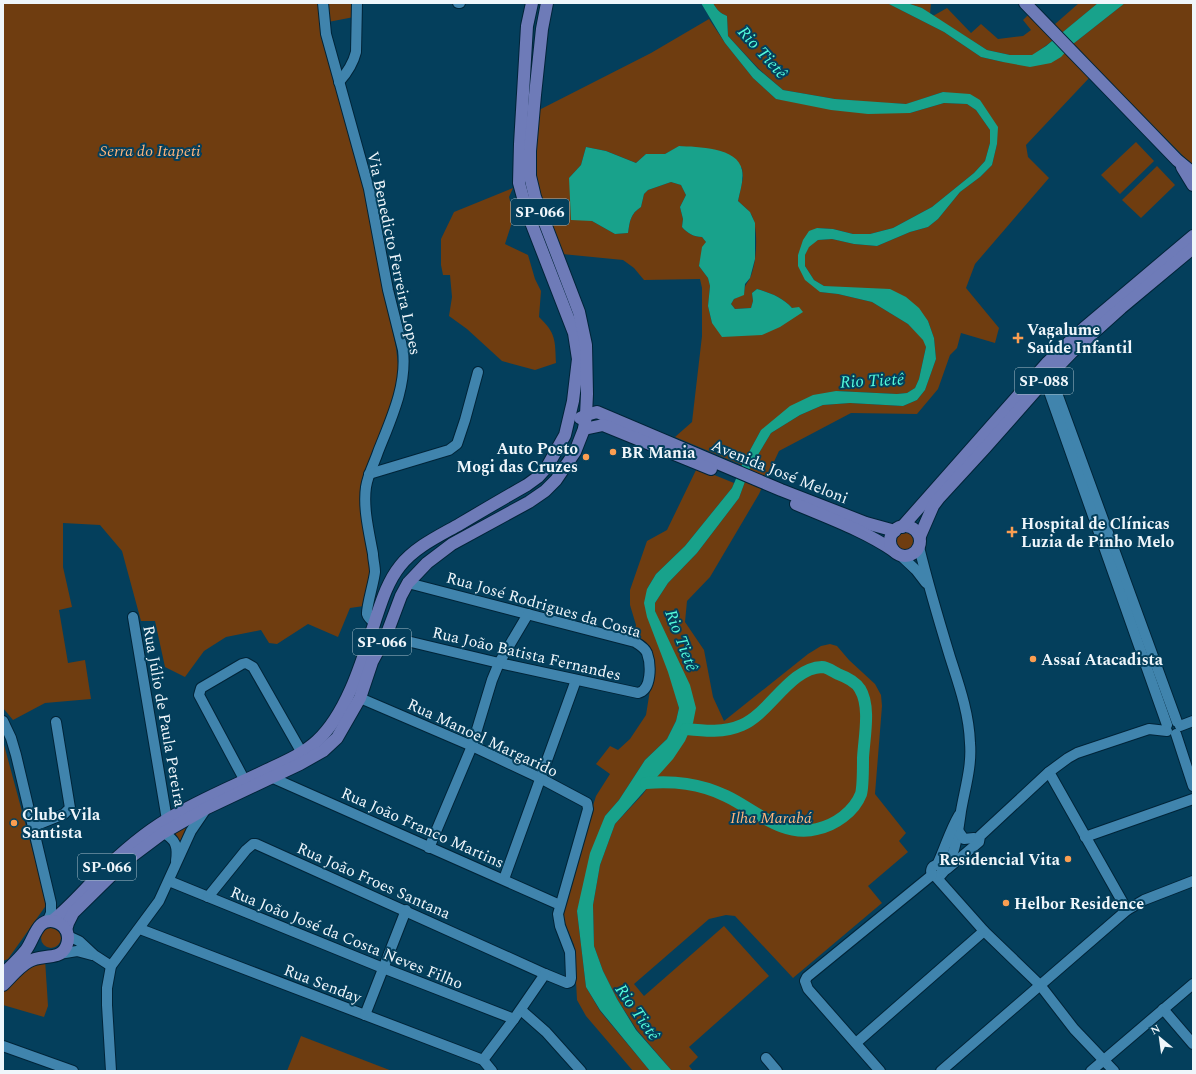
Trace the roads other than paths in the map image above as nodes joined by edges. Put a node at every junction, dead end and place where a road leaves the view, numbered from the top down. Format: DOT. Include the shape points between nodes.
graph roads {
  1 [pos="323,3"];
  2 [pos="357,3"];
  3 [pos="532,3"];
  4 [pos="546,3"];
  5 [pos="1025,3"];
  6 [pos="339,82"];
  7 [pos="1177,160"];
  8 [pos="1193,173"];
  9 [pos="1193,185"];
  10 [pos="1193,236"];
  11 [pos="1193,248"];
  12 [pos="478,372"];
  13 [pos="1048,377"];
  14 [pos="586,415"];
  15 [pos="567,426"];
  16 [pos="584,429"];
  17 [pos="723,469"];
  18 [pos="369,474"];
  19 [pos="778,493"];
  20 [pos="898,529"];
  21 [pos="919,541"];
  22 [pos="896,553"];
  23 [pos="408,582"];
  24 [pos="929,586"];
  25 [pos="528,614"];
  26 [pos="133,617"];
  27 [pos="375,623"];
  28 [pos="386,636"];
  29 [pos="500,663"];
  30 [pos="576,680"];
  31 [pos="638,693"];
  32 [pos="360,698"];
  33 [pos="3,721"];
  34 [pos="1193,721"];
  35 [pos="56,722"];
  36 [pos="1173,727"];
  37 [pos="472,746"];
  38 [pos="302,753"];
  39 [pos="1049,772"];
  40 [pos="273,778"];
  41 [pos="540,778"];
  42 [pos="245,781"];
  43 [pos="1193,786"];
  44 [pos="1193,799"];
  45 [pos="207,808"];
  46 [pos="961,812"];
  47 [pos="167,820"];
  48 [pos="34,826"];
  49 [pos="959,832"];
  50 [pos="163,833"];
  51 [pos="1085,836"];
  52 [pos="977,837"];
  53 [pos="429,848"];
  54 [pos="948,851"];
  55 [pos="176,865"];
  56 [pos="938,873"];
  57 [pos="504,879"];
  58 [pos="169,881"];
  59 [pos="1193,881"];
  60 [pos="208,897"];
  61 [pos="560,905"];
  62 [pos="406,910"];
  63 [pos="1127,910"];
  64 [pos="49,922"];
  65 [pos="140,929"];
  66 [pos="984,931"];
  67 [pos="67,933"];
  68 [pos="33,937"];
  69 [pos="54,955"];
  70 [pos="94,955"];
  71 [pos="111,966"];
  72 [pos="383,968"];
  73 [pos="3,974"];
  74 [pos="545,974"];
  75 [pos="1193,984"];
  76 [pos="3,985"];
  77 [pos="1040,985"];
  78 [pos="1163,1009"];
  79 [pos="521,1010"];
  80 [pos="365,1015"];
  81 [pos="514,1019"];
  82 [pos="856,1043"];
  83 [pos="1193,1044"];
  84 [pos="3,1046"];
  85 [pos="766,1058"];
  86 [pos="482,1060"];
  87 [pos="1105,1060"];
  88 [pos="73,1071"];
  89 [pos="111,1071"];
  90 [pos="492,1071"];
  91 [pos="580,1071"];
  92 [pos="777,1071"];
  93 [pos="880,1071"];
  94 [pos="941,1071"];
  95 [pos="1091,1071"];
  96 [pos="1114,1071"];
  1 -- 6 [label="street, Via Benedicto Ferreira Lopes" via="326,34"];
  2 -- 6 [label="street" via="356,52 346,75"];
  3 -- 15 [label="main road, SP-066" via="527,26 519,184 527,212 574,333 578,359"];
  4 -- 14 [label="main road, SP-066" via="535,95 531,184 579,312 587,359"];
  5 -- 7 [label="main road"];
  6 -- 18 [label="street, Via Benedicto Ferreira Lopes" via="369,189 404,358 401,392"];
  7 -- 8 [label="main road"];
  7 -- 9 [label="main road"];
  10 -- 20 [label="main road, SP-088" via="1058,352"];
  11 -- 13 [label="main road, SP-088" via="1087,338"];
  12 -- 18 [label="street" via="457,444 449,450"];
  13 -- 21 [label="main road, SP-088" via="939,498 933,506"];
  13 -- 36 [label="street"];
  14 -- 15 [label="main road"];
  14 -- 16 [label="main road, SP-066"];
  14 -- 17 [label="main road, Avenida José Meloni" via="597,412"];
  15 -- 27 [label="main road, SP-066" via="554,456 538,477 422,546 406,559 393,576"];
  16 -- 17 [label="main road, Avenida José Meloni" via="603,425"];
  16 -- 23 [label="main road, SP-066" via="569,462 544,491 529,502 452,544"];
  17 -- 19 [label="main road, Avenida José Meloni"];
  18 -- 27 [label="street, Via Benedicto Ferreira Lopes" via="365,503 375,570 367,611 369,618"];
  19 -- 20 [label="main road, Avenida José Meloni" via="866,523"];
  19 -- 22 [label="main road, Avenida José Meloni" via="879,541"];
  20 -- 21 [label="main road" via="906,526 914,529"];
  20 -- 22 [label="main road" via="891,539 892,548"];
  21 -- 22 [label="main road" via="913,554 903,556"];
  21 -- 24 [label="street, Avenida José Meloni"];
  22 -- 24 [label="street, Avenida José Meloni" via="916,570"];
  23 -- 25 [label="street, Rua José Rodrigues da Costa"];
  23 -- 28 [label="main road, SP-066"];
  24 -- 46 [label="street, Avenida José Meloni" via="970,730 969,775"];
  25 -- 29 [label="street"];
  25 -- 31 [label="street, Rua José Rodrigues da Costa" via="640,645 647,653 649,665 646,687"];
  26 -- 47 [label="street, Rua Júlio de Paula Pereira"];
  27 -- 38 [label="main road, SP-066" via="352,684 337,715 317,741"];
  28 -- 29 [label="street, Rua João Batista Fernandes"];
  28 -- 32 [label="main road, SP-066" via="372,662"];
  29 -- 30 [label="street, Rua João Batista Fernandes"];
  29 -- 37 [label="street" via="492,680"];
  30 -- 31 [label="street, Rua João Batista Fernandes"];
  30 -- 41 [label="street"];
  32 -- 37 [label="street, Rua Manoel Margarido"];
  32 -- 40 [label="main road, SP-066" via="337,738 323,750"];
  33 -- 48 [label="street" via="12,738"];
  34 -- 36 [label="street"];
  35 -- 48 [label="street" via="70,808 64,814"];
  36 -- 39 [label="street" via="1149,729 1077,753"];
  36 -- 43 [label="street"];
  37 -- 41 [label="street, Rua Manoel Margarido"];
  37 -- 53 [label="street"];
  38 -- 42 [label="main road, SP-066"];
  38 -- 42 [label="street" via="253,667 246,663 242,664 201,688 199,695"];
  39 -- 51 [label="street"];
  39 -- 52 [label="street"];
  40 -- 45 [label="main road, SP-066"];
  40 -- 53 [label="street, Rua João Franco Martins"];
  41 -- 57 [label="street"];
  41 -- 61 [label="street, Rua Manoel Margarido" via="588,805"];
  42 -- 47 [label="main road, SP-066" via="210,796"];
  44 -- 51 [label="street"];
  45 -- 50 [label="main road, SP-066"];
  45 -- 55 [label="street" via="193,827"];
  46 -- 49 [label="street"];
  46 -- 54 [label="street" via="954,824"];
  47 -- 64 [label="main road, SP-066" via="120,855 67,909"];
  48 -- 64 [label="street" via="51,903"];
  49 -- 52 [label="street" via="964,839"];
  49 -- 54 [label="street"];
  50 -- 55 [label="street" via="176,844"];
  50 -- 67 [label="main road, SP-066" via="127,860 73,914 68,923"];
  51 -- 63 [label="street"];
  52 -- 54 [label="street" via="960,849"];
  52 -- 56 [label="street" via="979,842"];
  53 -- 57 [label="street, Rua João Franco Martins"];
  54 -- 56 [label="street" via="949,863"];
  55 -- 58 [label="street"];
  56 -- 66 [label="street"];
  56 -- 82 [label="street" via="805,981 808,989"];
  57 -- 61 [label="street, Rua João Franco Martins"];
  58 -- 60 [label="street, Rua João José da Costa Neves Filho"];
  58 -- 65 [label="street"];
  59 -- 63 [label="street" via="1144,900"];
  60 -- 62 [label="street, Rua João Froes Santana" via="246,850 254,844"];
  60 -- 72 [label="street, Rua João José da Costa Neves Filho"];
  61 -- 74 [label="street, Rua João Froes Santana" via="558,920 570,952 572,978 567,983"];
  62 -- 72 [label="street"];
  62 -- 74 [label="street, Rua João Froes Santana"];
  63 -- 77 [label="street"];
  64 -- 67 [label="main road" via="60,924"];
  64 -- 68 [label="main road, SP-066" via="38,927"];
  65 -- 71 [label="street"];
  65 -- 80 [label="street, Rua Senday"];
  66 -- 77 [label="street"];
  66 -- 82 [label="street"];
  67 -- 69 [label="main road, SP-066" via="67,946"];
  67 -- 70 [label="street"];
  68 -- 69 [label="main road" via="35,947 43,954"];
  68 -- 73 [label="main road" via="27,949"];
  69 -- 70 [label="street" via="76,951"];
  69 -- 76 [label="main road" via="26,962"];
  70 -- 71 [label="street"];
  71 -- 89 [label="street" via="107,999"];
  72 -- 80 [label="street"];
  72 -- 81 [label="street, Rua João José da Costa Neves Filho"];
  74 -- 79 [label="street"];
  75 -- 78 [label="street"];
  77 -- 87 [label="street" via="1074,1029"];
  77 -- 94 [label="street"];
  78 -- 83 [label="street"];
  78 -- 87 [label="street"];
  79 -- 81 [label="street"];
  79 -- 91 [label="street" via="546,1032"];
  80 -- 86 [label="street, Rua Senday"];
  81 -- 86 [label="street"];
  82 -- 93 [label="street"];
  84 -- 88 [label="street"];
  85 -- 92 [label="street"];
  86 -- 90 [label="street, Rua Senday"];
  87 -- 95 [label="street"];
  87 -- 96 [label="street"];
}
